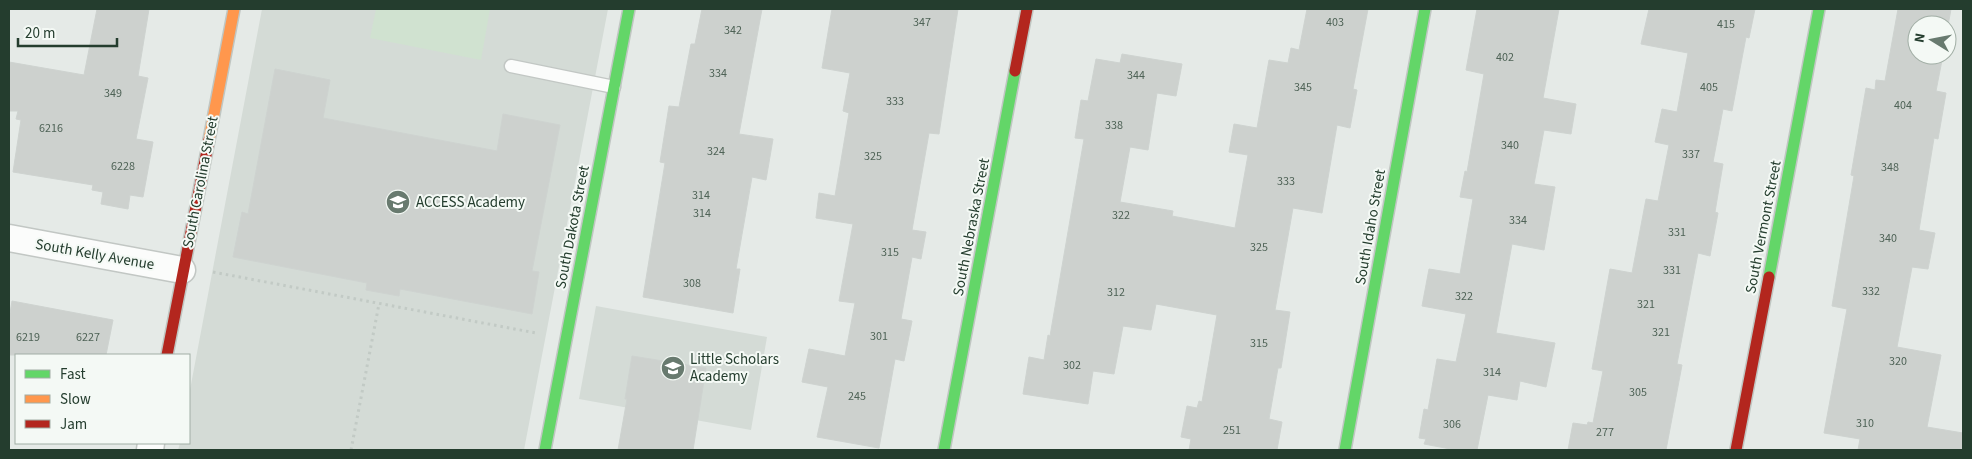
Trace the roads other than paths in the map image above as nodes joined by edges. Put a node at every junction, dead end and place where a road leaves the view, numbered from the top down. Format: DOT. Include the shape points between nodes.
graph roads {
  1 [pos="234,9"];
  2 [pos="629,9"];
  3 [pos="1027,9"];
  4 [pos="1425,9"];
  5 [pos="1819,9"];
  6 [pos="511,66"];
  7 [pos="614,87"];
  8 [pos="9,238"];
  9 [pos="182,270"];
  10 [pos="167,354"];
  11 [pos="545,450"];
  12 [pos="944,450"];
  13 [pos="1345,450"];
  14 [pos="1736,450"];
  1 -- 9 [label="street, South Carolina Street"];
  2 -- 7 [label="street, South Dakota Street"];
  3 -- 12 [label="street, South Nebraska Street"];
  4 -- 13 [label="street, South Idaho Street"];
  5 -- 14 [label="street, South Vermont Street"];
  6 -- 7 [label="lane"];
  7 -- 11 [label="street, South Dakota Street"];
  8 -- 9 [label="street, South Kelly Avenue"];
  9 -- 10 [label="street, South Carolina Street"];
}
